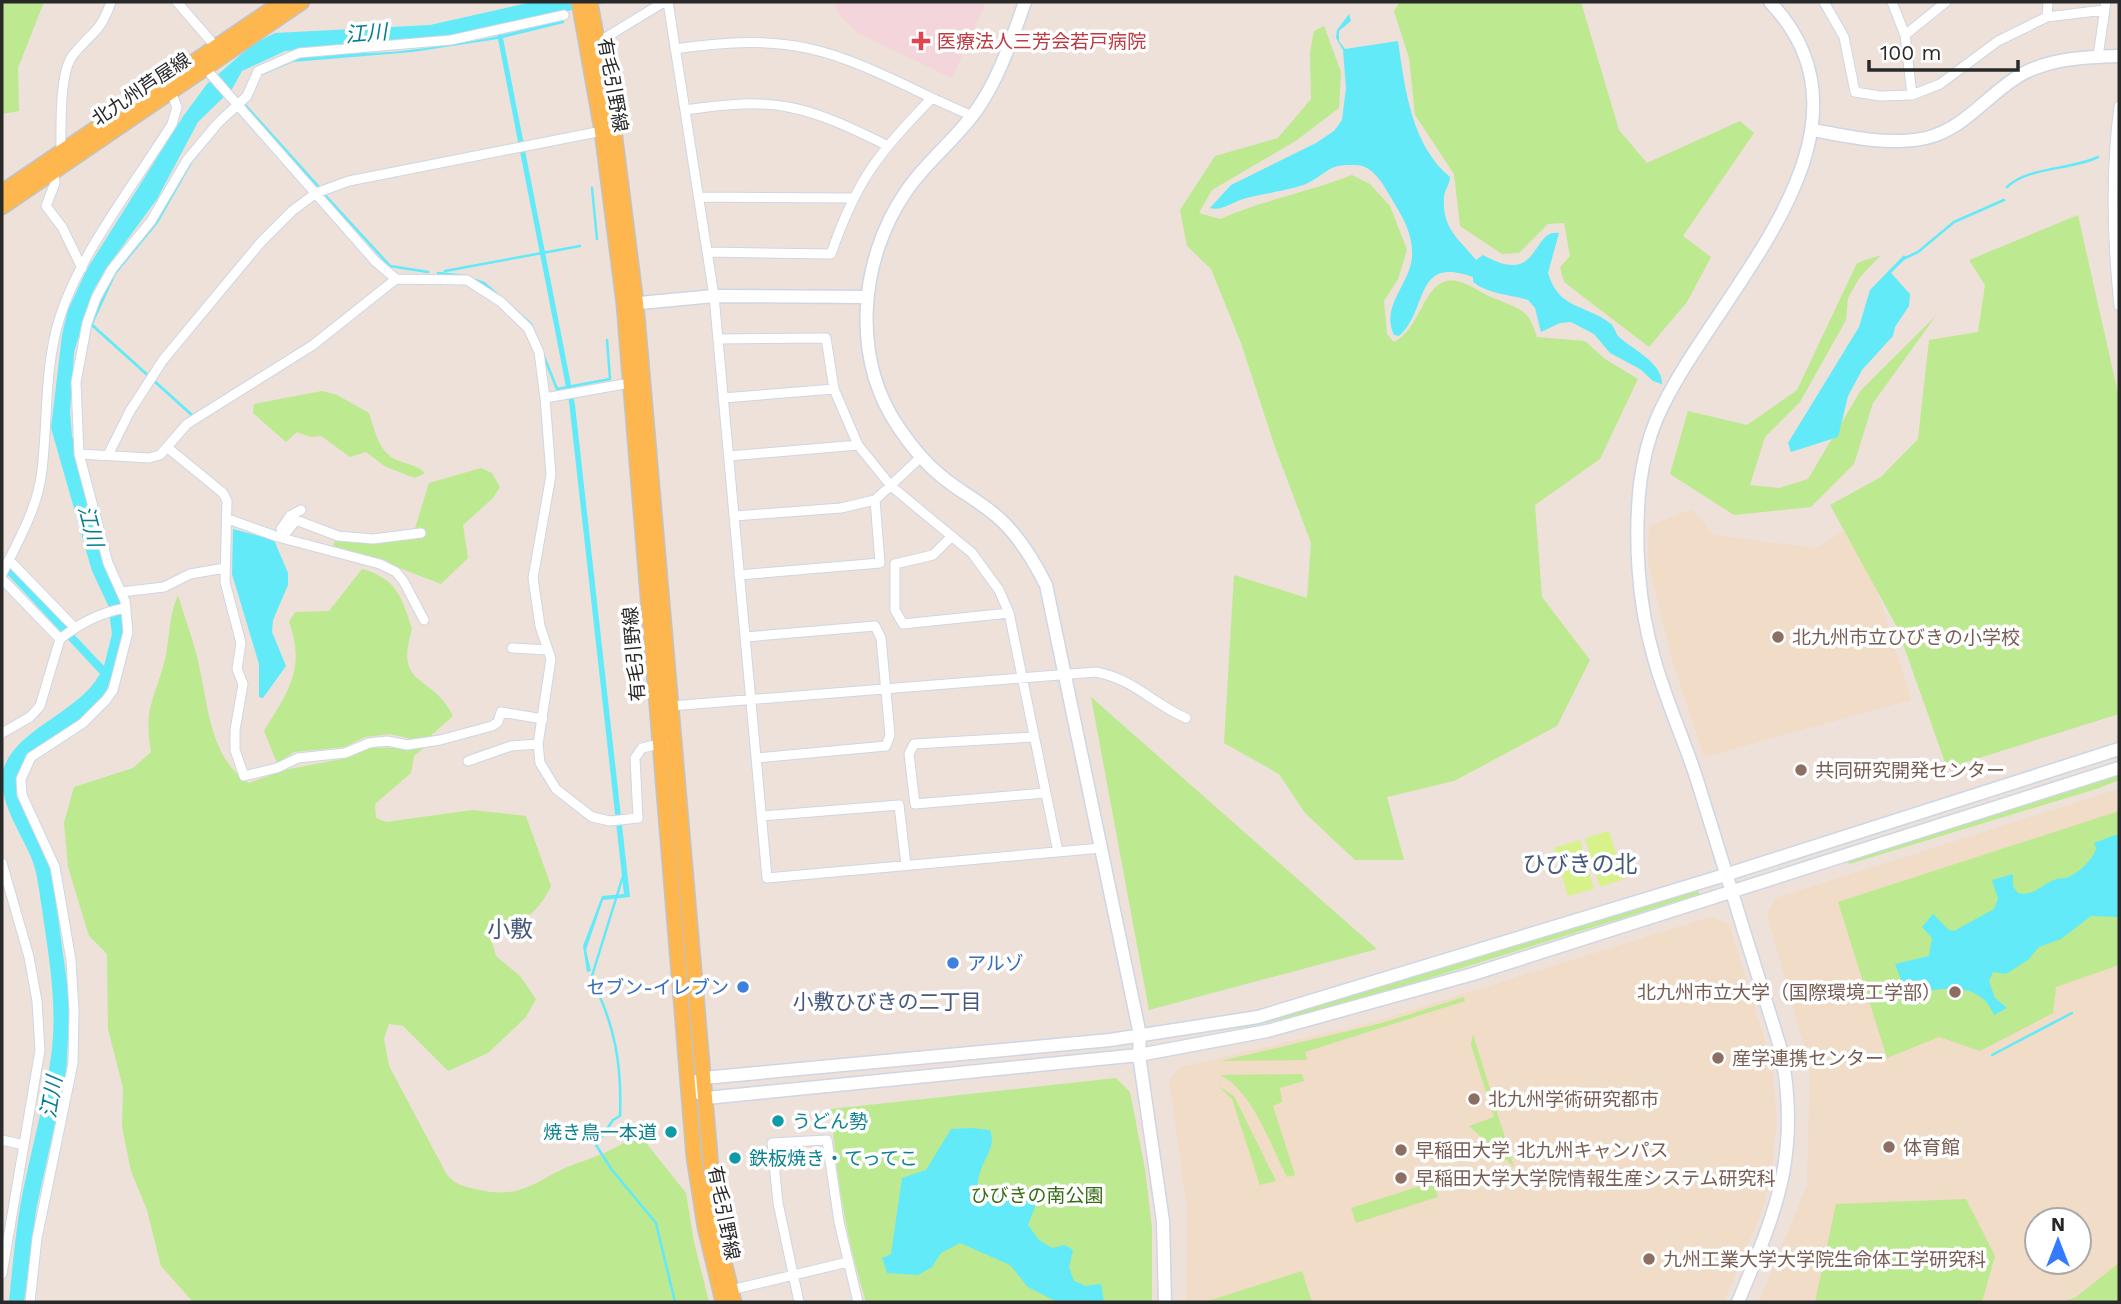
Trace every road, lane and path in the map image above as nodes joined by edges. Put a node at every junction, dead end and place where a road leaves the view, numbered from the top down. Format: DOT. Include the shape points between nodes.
graph roads {
  1 [pos="111,2"];
  2 [pos="177,2"];
  3 [pos="282,2"];
  4 [pos="302,2"];
  5 [pos="579,2"];
  6 [pos="590,2"];
  7 [pos="666,2"];
  8 [pos="1025,2"];
  9 [pos="1770,2"];
  10 [pos="1824,2"];
  11 [pos="1892,2"];
  12 [pos="1947,2"];
  13 [pos="2048,2"];
  14 [pos="2105,6"];
  15 [pos="564,15"];
  16 [pos="2047,17"];
  17 [pos="1905,35"];
  18 [pos="592,42"];
  19 [pos="216,47"];
  20 [pos="675,49"];
  21 [pos="2119,55"];
  22 [pos="2098,56"];
  23 [pos="211,73"];
  24 [pos="169,87"];
  25 [pos="1912,95"];
  26 [pos="932,98"];
  27 [pos="237,104"];
  28 [pos="2119,106"];
  29 [pos="685,110"];
  30 [pos="972,116"];
  31 [pos="1813,130"];
  32 [pos="602,131"];
  33 [pos="886,145"];
  34 [pos="61,153"];
  35 [pos="54,172"];
  36 [pos="2,192"];
  37 [pos="316,193"];
  38 [pos="698,197"];
  39 [pos="853,198"];
  40 [pos="2,208"];
  41 [pos="707,252"];
  42 [pos="82,268"];
  43 [pos="396,279"];
  44 [pos="714,296"];
  45 [pos="866,297"];
  46 [pos="630,304"];
  47 [pos="2119,306"];
  48 [pos="718,339"];
  49 [pos="629,383"];
  50 [pos="834,389"];
  51 [pos="545,398"];
  52 [pos="723,398"];
  53 [pos="858,445"];
  54 [pos="168,448"];
  55 [pos="79,454"];
  56 [pos="108,456"];
  57 [pos="729,456"];
  58 [pos="921,457"];
  59 [pos="891,486"];
  60 [pos="875,500"];
  61 [pos="301,510"];
  62 [pos="734,516"];
  63 [pos="228,519"];
  64 [pos="421,533"];
  65 [pos="952,536"];
  66 [pos="280,537"];
  67 [pos="8,562"];
  68 [pos="225,568"];
  69 [pos="739,575"];
  70 [pos="2,576"];
  71 [pos="121,592"];
  72 [pos="126,608"];
  73 [pos="1010,613"];
  74 [pos="424,620"];
  75 [pos="75,628"];
  76 [pos="745,637"];
  77 [pos="60,639"];
  78 [pos="512,648"];
  79 [pos="548,650"];
  80 [pos="1063,675"];
  81 [pos="1021,678"];
  82 [pos="884,690"];
  83 [pos="751,701"];
  84 [pos="670,706"];
  85 [pos="1186,718"];
  86 [pos="543,719"];
  87 [pos="2,733"];
  88 [pos="1032,737"];
  89 [pos="667,743"];
  90 [pos="538,744"];
  91 [pos="2119,749"];
  92 [pos="756,758"];
  93 [pos="468,761"];
  94 [pos="2119,768"];
  95 [pos="1045,793"];
  96 [pos="761,816"];
  97 [pos="1101,848"];
  98 [pos="1058,852"];
  99 [pos="2,863"];
  100 [pos="906,865"];
  101 [pos="1725,875"];
  102 [pos="1731,893"];
  103 [pos="1140,1035"];
  104 [pos="1139,1055"];
  105 [pos="704,1078"];
  106 [pos="688,1084"];
  107 [pos="706,1098"];
  108 [pos="2,1140"];
  109 [pos="24,1144"];
  110 [pos="848,1262"];
  111 [pos="2,1274"];
  112 [pos="792,1275"];
  113 [pos="730,1298"];
  114 [pos="30,1302"];
  115 [pos="799,1302"];
  116 [pos="858,1302"];
  117 [pos="1165,1302"];
  118 [pos="1738,1302"];
  1 -- 34 [label="street" via="103,26 72,56 66,71"];
  2 -- 19 [label="street"];
  3 -- 19 [label="main road, 北九州芦屋線"];
  4 -- 23 [label="main road, 北九州芦屋線"];
  5 -- 18 [label="main road, 有毛引野線"];
  6 -- 18 [label="main road, 有毛引野線"];
  7 -- 18 [label="street"];
  7 -- 20 [label="street"];
  8 -- 30 [label="street" via="999,74"];
  9 -- 31 [label="street" via="1805,56"];
  10 -- 25 [label="street" via="1844,37 1855,92"];
  11 -- 17 [label="street"];
  12 -- 17 [label="street"];
  13 -- 16 [label="street"];
  14 -- 16 [label="street"];
  14 -- 22 [label="street"];
  15 -- 27 [label="street" via="451,40 299,53 258,71 247,96"];
  16 -- 25 [label="street" via="1998,41 1940,84"];
  17 -- 25 [label="street"];
  18 -- 32 [label="main road, 有毛引野線"];
  18 -- 46 [label="main road, 有毛引野線" via="621,183"];
  19 -- 24 [label="main road, 北九州芦屋線"];
  20 -- 26 [label="street" via="749,41 798,44 848,59"];
  20 -- 29 [label="street"];
  21 -- 22 [label="street"];
  22 -- 31 [label="street" via="2070,57 2023,74 1975,114 1926,138 1869,141"];
  23 -- 24 [label="main road, 北九州芦屋線"];
  23 -- 27 [label="street"];
  24 -- 34 [label="main road, 北九州芦屋線"];
  24 -- 35 [label="main road, 北九州芦屋線"];
  24 -- 42 [label="street" via="177,107 172,124"];
  26 -- 30 [label="street"];
  26 -- 33 [label="street"];
  27 -- 37 [label="street"];
  27 -- 55 [label="street" via="187,160 151,221 96,298 76,382"];
  28 -- 47 [label="street" via="2112,238"];
  29 -- 33 [label="street" via="777,103 837,121"];
  29 -- 38 [label="street"];
  30 -- 45 [label="street" via="906,191 887,222"];
  31 -- 101 [label="street" via="1789,197 1678,378 1649,441 1640,484 1638,519 1647,628"];
  32 -- 37 [label="street" via="349,181"];
  32 -- 46 [label="main road, 有毛引野線"];
  33 -- 39 [label="street"];
  34 -- 36 [label="main road, 北九州芦屋線"];
  35 -- 40 [label="main road, 北九州芦屋線"];
  35 -- 42 [label="street" via="46,206"];
  37 -- 43 [label="street" via="374,261"];
  37 -- 56 [label="street" via="261,242 163,360"];
  38 -- 39 [label="street"];
  38 -- 41 [label="street"];
  39 -- 41 [label="street" via="831,254"];
  41 -- 44 [label="street"];
  42 -- 67 [label="street" via="67,296 51,353 42,473"];
  43 -- 51 [label="street" via="467,280 501,302 527,328 539,352"];
  43 -- 54 [label="street" via="313,345 187,424"];
  44 -- 45 [label="street"];
  44 -- 46 [label="street"];
  44 -- 48 [label="street"];
  45 -- 58 [label="street" via="872,363 883,399"];
  46 -- 49 [label="main road, 有毛引野線"];
  46 -- 84 [label="main road, 有毛引野線"];
  48 -- 50 [label="street" via="826,338"];
  48 -- 52 [label="street"];
  49 -- 51 [label="street"];
  49 -- 89 [label="main road, 有毛引野線"];
  50 -- 52 [label="street"];
  50 -- 53 [label="street"];
  51 -- 79 [label="street" via="551,475 533,578"];
  52 -- 57 [label="street"];
  53 -- 57 [label="street"];
  53 -- 59 [label="street"];
  54 -- 56 [label="street" via="149,458"];
  54 -- 63 [label="street" via="223,493"];
  55 -- 56 [label="street"];
  55 -- 71 [label="street" via="108,563"];
  57 -- 62 [label="street"];
  58 -- 59 [label="street"];
  58 -- 80 [label="street" via="1000,519 1035,563 1055,618"];
  59 -- 60 [label="street"];
  59 -- 65 [label="street"];
  60 -- 62 [label="street" via="841,508"];
  60 -- 69 [label="street" via="880,563"];
  61 -- 66 [label="street" via="290,516"];
  62 -- 69 [label="street"];
  63 -- 66 [label="street"];
  63 -- 68 [label="street"];
  64 -- 66 [label="street" via="373,539 338,536 296,520"];
  65 -- 73 [label="street" via="986,570"];
  65 -- 73 [label="street" via="933,555 895,564 895,610 903,624"];
  66 -- 74 [label="street" via="396,572"];
  67 -- 70 [label="street"];
  67 -- 75 [label="street"];
  68 -- 71 [label="street" via="190,574 164,587"];
  68 -- 86 [label="street" via="241,643 237,669 243,684 235,750 244,776 298,758 345,753 369,743 407,745 440,740 492,726 501,712"];
  69 -- 76 [label="street"];
  70 -- 77 [label="street"];
  71 -- 72 [label="street"];
  72 -- 75 [label="street"];
  72 -- 114 [label="street" via="128,632 113,690 83,723 32,757 21,779 22,795 55,867 71,960 74,1011 73,1063 37,1238"];
  73 -- 81 [label="street"];
  75 -- 77 [label="street"];
  76 -- 82 [label="street" via="875,626 881,638"];
  76 -- 83 [label="street"];
  77 -- 87 [label="street" via="40,706"];
  78 -- 79 [label="street"];
  79 -- 86 [label="street" via="551,659"];
  80 -- 81 [label="street"];
  80 -- 85 [label="street" via="1096,672 1116,676 1136,685 1164,709"];
  80 -- 97 [label="street"];
  81 -- 82 [label="street"];
  81 -- 88 [label="street"];
  82 -- 83 [label="street"];
  82 -- 92 [label="street" via="890,735 887,746"];
  83 -- 84 [label="street"];
  83 -- 92 [label="street"];
  84 -- 89 [label="main road, 有毛引野線"];
  86 -- 90 [label="street"];
  88 -- 95 [label="street"];
  88 -- 95 [label="street" via="914,744 909,754 915,804"];
  89 -- 90 [label="street" via="642,748 635,758 638,818 610,821 592,817 556,789 540,763"];
  89 -- 105 [label="main road, 有毛引野線"];
  89 -- 106 [label="main road, 有毛引野線"];
  90 -- 93 [label="street" via="511,746"];
  91 -- 101 [label="street"];
  92 -- 96 [label="street"];
  94 -- 102 [label="street"];
  95 -- 98 [label="street"];
  96 -- 100 [label="street" via="899,805"];
  96 -- 100 [label="street" via="767,878"];
  97 -- 98 [label="street"];
  97 -- 103 [label="street"];
  98 -- 100 [label="street"];
  99 -- 109 [label="street" via="37,1001 40,1050"];
  101 -- 102 [label="street"];
  101 -- 103 [label="street" via="1258,1017"];
  102 -- 104 [label="street" via="1329,1015"];
  102 -- 118 [label="street" via="1782,1050 1790,1115 1780,1198"];
  103 -- 104 [label="street"];
  103 -- 105 [label="street"];
  104 -- 107 [label="street"];
  104 -- 117 [label="street" via="1163,1221"];
  105 -- 106 [label="street"];
  105 -- 107 [label="main road, 有毛引野線"];
  106 -- 107 [label="street"];
  106 -- 113 [label="main road, 有毛引野線" via="696,1169"];
  107 -- 113 [label="main road, 有毛引野線" via="715,1204"];
  108 -- 109 [label="street"];
  109 -- 111 [label="street"];
  110 -- 112 [label="street"];
  110 -- 112 [label="street" via="827,1140 772,1143 772,1167"];
  110 -- 116 [label="street"];
  112 -- 113 [label="street"];
  112 -- 115 [label="street"];
}
